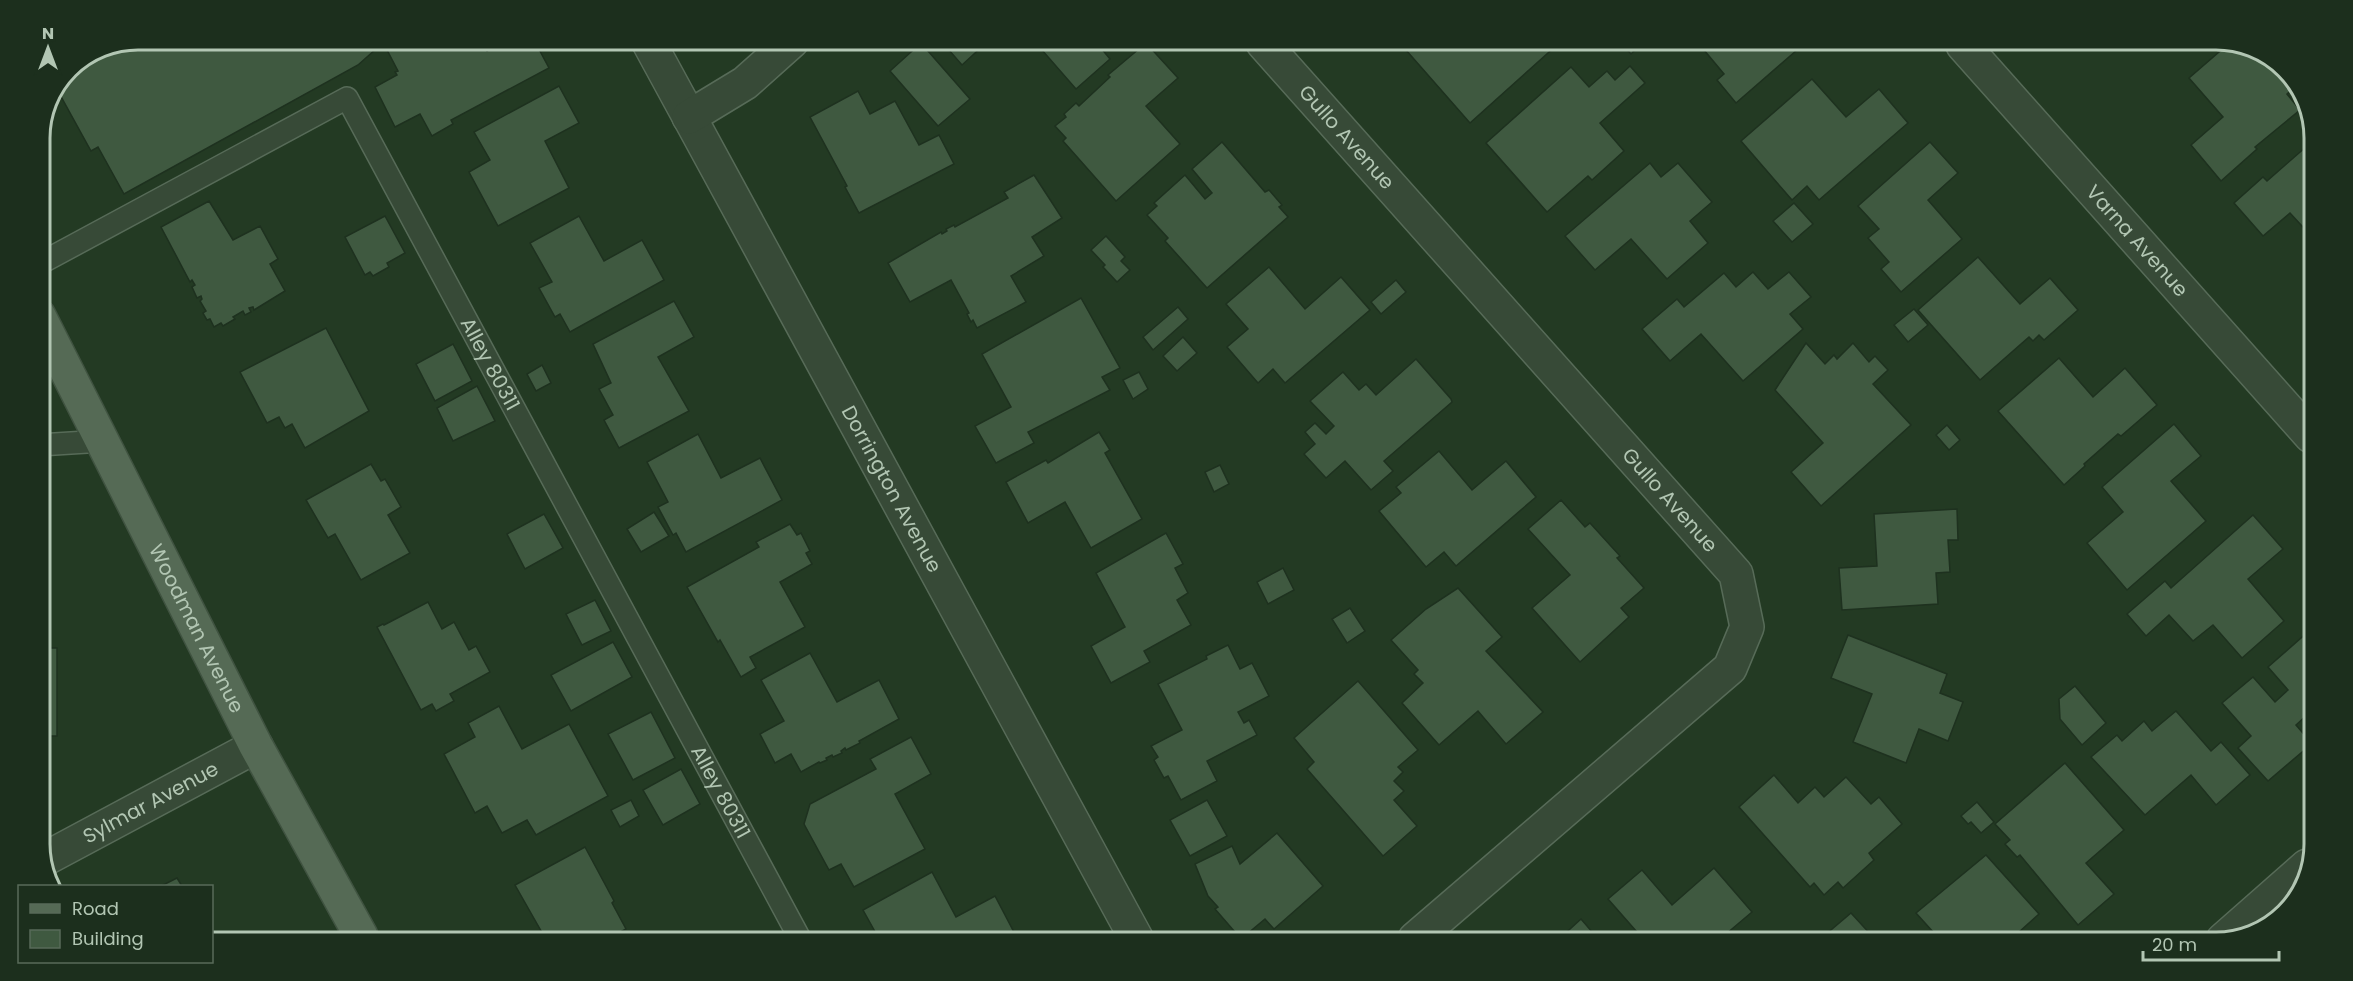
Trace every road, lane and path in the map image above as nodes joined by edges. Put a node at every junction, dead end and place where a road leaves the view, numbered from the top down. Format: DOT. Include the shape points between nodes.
graph roads {
  1 [pos="653,50"];
  2 [pos="782,50"];
  3 [pos="1269,50"];
  4 [pos="1967,50"];
  5 [pos="690,117"];
  6 [pos="50,258"];
  7 [pos="50,337"];
  8 [pos="2303,426"];
  9 [pos="103,441"];
  10 [pos="50,444"];
  11 [pos="256,746"];
  12 [pos="51,856"];
  13 [pos="2298,874"];
  14 [pos="2236,929"];
  15 [pos="359,932"];
  16 [pos="796,932"];
  17 [pos="1133,932"];
  18 [pos="1422,932"];
  1 -- 5 [label="street, Dorrington Avenue"];
  2 -- 5 [label="street" via="745,83"];
  3 -- 18 [label="street, Gullo Avenue" via="1736,574 1747,627 1730,668"];
  4 -- 8 [label="street, Varna Avenue"];
  5 -- 17 [label="street, Dorrington Avenue"];
  6 -- 16 [label="lane, Alley 80311" via="347,99"];
  7 -- 9 [label="main road, Woodman Avenue"];
  9 -- 10 [label="lane"];
  9 -- 11 [label="main road, Woodman Avenue"];
  11 -- 12 [label="street, Sylmar Avenue"];
  11 -- 15 [label="main road, Woodman Avenue"];
  13 -- 14 [label="street"];
}
